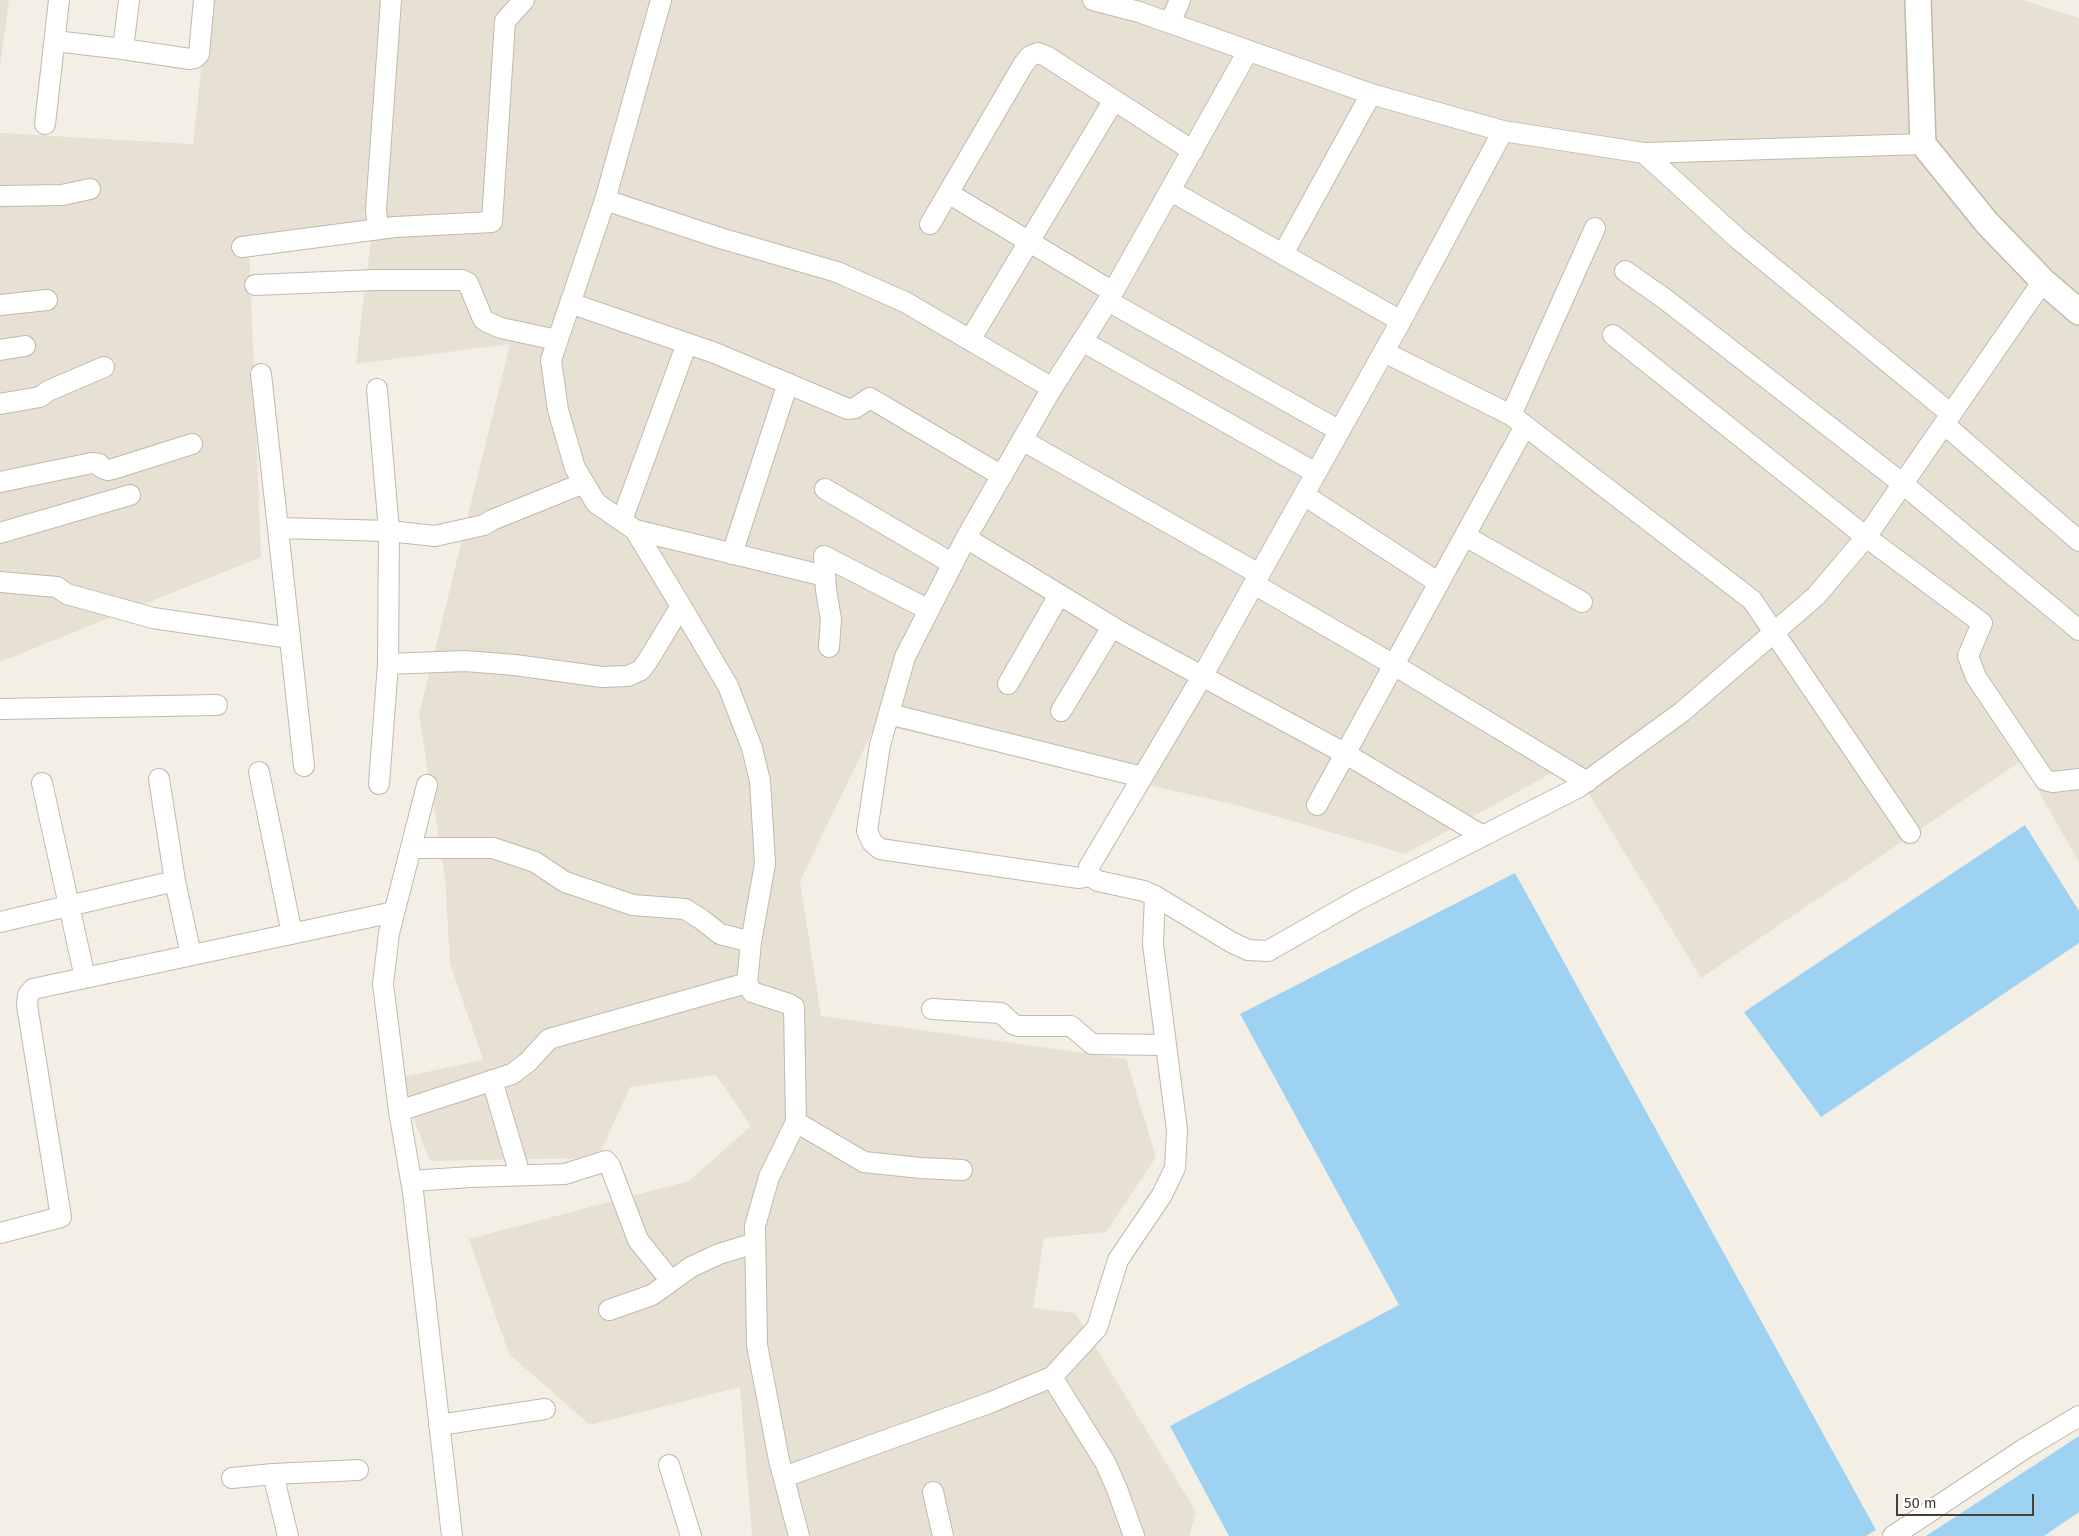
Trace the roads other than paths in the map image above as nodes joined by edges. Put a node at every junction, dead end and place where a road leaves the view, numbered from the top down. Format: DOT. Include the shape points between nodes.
graph roads {
  1 [pos="59,0"];
  2 [pos="129,0"];
  3 [pos="204,0"];
  4 [pos="391,0"];
  5 [pos="524,0"];
  6 [pos="661,0"];
  7 [pos="1093,0"];
  8 [pos="1180,0"];
  9 [pos="1918,0"];
  10 [pos="1170,23"];
  11 [pos="55,41"];
  12 [pos="123,48"];
  13 [pos="1248,51"];
  14 [pos="1371,94"];
  15 [pos="1114,100"];
  16 [pos="45,124"];
  17 [pos="1503,131"];
  18 [pos="1923,144"];
  19 [pos="1193,151"];
  20 [pos="1644,153"];
  21 [pos="90,189"];
  22 [pos="1171,191"];
  23 [pos="948,193"];
  24 [pos="0,196"];
  25 [pos="605,200"];
  26 [pos="930,224"];
  27 [pos="1595,228"];
  28 [pos="378,229"];
  29 [pos="1030,241"];
  30 [pos="242,248"];
  31 [pos="1283,254"];
  32 [pos="1625,271"];
  33 [pos="2043,281"];
  34 [pos="255,285"];
  35 [pos="1111,296"];
  36 [pos="47,300"];
  37 [pos="570,302"];
  38 [pos="0,305"];
  39 [pos="2079,312"];
  40 [pos="1401,322"];
  41 [pos="1613,335"];
  42 [pos="557,340"];
  43 [pos="970,340"];
  44 [pos="1082,342"];
  45 [pos="687,343"];
  46 [pos="25,346"];
  47 [pos="0,350"];
  48 [pos="1384,352"];
  49 [pos="104,367"];
  50 [pos="261,374"];
  51 [pos="788,383"];
  52 [pos="1052,388"];
  53 [pos="377,389"];
  54 [pos="0,404"];
  55 [pos="1948,419"];
  56 [pos="1518,421"];
  57 [pos="1340,431"];
  58 [pos="1022,440"];
  59 [pos="192,444"];
  60 [pos="1316,473"];
  61 [pos="1002,476"];
  62 [pos="0,482"];
  63 [pos="584,483"];
  64 [pos="1903,484"];
  65 [pos="825,489"];
  66 [pos="130,495"];
  67 [pos="1304,496"];
  68 [pos="628,525"];
  69 [pos="279,528"];
  70 [pos="389,531"];
  71 [pos="0,533"];
  72 [pos="1465,536"];
  73 [pos="1866,537"];
  74 [pos="966,538"];
  75 [pos="2079,541"];
  76 [pos="732,554"];
  77 [pos="953,564"];
  78 [pos="825,576"];
  79 [pos="1257,579"];
  80 [pos="0,582"];
  81 [pos="1439,583"];
  82 [pos="1059,595"];
  83 [pos="1582,602"];
  84 [pos="681,606"];
  85 [pos="929,610"];
  86 [pos="1112,627"];
  87 [pos="2079,630"];
  88 [pos="1773,632"];
  89 [pos="290,638"];
  90 [pos="829,647"];
  91 [pos="388,664"];
  92 [pos="1394,665"];
  93 [pos="1203,675"];
  94 [pos="1008,684"];
  95 [pos="217,705"];
  96 [pos="0,709"];
  97 [pos="1061,711"];
  98 [pos="889,714"];
  99 [pos="1346,754"];
  100 [pos="304,766"];
  101 [pos="259,772"];
  102 [pos="1142,777"];
  103 [pos="159,779"];
  104 [pos="2079,779"];
  105 [pos="1586,782"];
  106 [pos="42,783"];
  107 [pos="378,784"];
  108 [pos="427,785"];
  109 [pos="1317,805"];
  110 [pos="1910,833"];
  111 [pos="1483,836"];
  112 [pos="411,848"];
  113 [pos="1090,876"];
  114 [pos="175,881"];
  115 [pos="1155,896"];
  116 [pos="68,904"];
  117 [pos="394,912"];
  118 [pos="0,922"];
  119 [pos="292,934"];
  120 [pos="750,942"];
  121 [pos="191,955"];
  122 [pos="85,978"];
  123 [pos="747,983"];
  124 [pos="932,1009"];
  125 [pos="1166,1045"];
  126 [pos="492,1080"];
  127 [pos="399,1111"];
  128 [pos="796,1122"];
  129 [pos="962,1170"];
  130 [pos="520,1175"];
  131 [pos="411,1181"];
  132 [pos="0,1233"];
  133 [pos="756,1243"];
  134 [pos="671,1280"];
  135 [pos="609,1310"];
  136 [pos="1052,1377"];
  137 [pos="545,1409"];
  138 [pos="2079,1416"];
  139 [pos="439,1425"];
  140 [pos="669,1466"];
  141 [pos="358,1470"];
  142 [pos="273,1474"];
  143 [pos="784,1477"];
  144 [pos="232,1478"];
  145 [pos="934,1492"];
  146 [pos="288,1536"];
  147 [pos="452,1536"];
  148 [pos="691,1536"];
  149 [pos="799,1536"];
  150 [pos="943,1536"];
  151 [pos="1134,1536"];
  152 [pos="1893,1536"];
  1 -- 11 [label="street"];
  2 -- 12 [label="street"];
  3 -- 12 [label="street" via="200,54 195,58"];
  4 -- 28 [label="street" via="376,210"];
  5 -- 28 [label="street" via="505,21 492,222"];
  6 -- 25 [label="street"];
  7 -- 10 [label="street"];
  8 -- 10 [label="street"];
  9 -- 18 [label="street"];
  10 -- 13 [label="street"];
  11 -- 12 [label="street"];
  11 -- 16 [label="street"];
  13 -- 14 [label="street"];
  13 -- 19 [label="street"];
  14 -- 17 [label="street"];
  14 -- 31 [label="street"];
  15 -- 19 [label="street"];
  15 -- 23 [label="street" via="1046,56 1038,53 1030,56"];
  15 -- 29 [label="street"];
  17 -- 20 [label="street"];
  17 -- 40 [label="street"];
  18 -- 20 [label="street"];
  18 -- 33 [label="street" via="1986,223"];
  19 -- 22 [label="street"];
  20 -- 55 [label="street" via="1737,238"];
  21 -- 24 [label="street" via="62,195"];
  22 -- 31 [label="street"];
  22 -- 35 [label="street"];
  23 -- 26 [label="street"];
  23 -- 29 [label="street"];
  25 -- 37 [label="street"];
  25 -- 43 [label="street" via="837,272 905,302"];
  27 -- 56 [label="street"];
  28 -- 30 [label="street"];
  29 -- 35 [label="street"];
  29 -- 43 [label="street"];
  31 -- 40 [label="street"];
  32 -- 64 [label="street"];
  33 -- 39 [label="street"];
  33 -- 55 [label="street"];
  34 -- 42 [label="street" via="462,280 468,282 487,322"];
  35 -- 44 [label="street"];
  35 -- 57 [label="street"];
  36 -- 38 [label="street"];
  37 -- 42 [label="street"];
  37 -- 45 [label="street"];
  40 -- 48 [label="street"];
  41 -- 73 [label="street"];
  42 -- 63 [label="street" via="551,360 558,410 575,468"];
  43 -- 52 [label="street"];
  44 -- 52 [label="street"];
  44 -- 60 [label="street"];
  45 -- 51 [label="street"];
  45 -- 68 [label="street"];
  46 -- 47 [label="street"];
  48 -- 56 [label="street"];
  48 -- 57 [label="street"];
  49 -- 54 [label="street" via="40,397"];
  50 -- 69 [label="street"];
  51 -- 61 [label="street" via="848,409 870,398"];
  51 -- 76 [label="street"];
  52 -- 58 [label="street"];
  53 -- 70 [label="street"];
  55 -- 64 [label="street"];
  55 -- 75 [label="street"];
  56 -- 72 [label="street"];
  56 -- 88 [label="street" via="1752,600"];
  57 -- 60 [label="street"];
  58 -- 61 [label="street"];
  58 -- 79 [label="street"];
  59 -- 62 [label="street" via="114,469 108,470 92,463"];
  60 -- 67 [label="street"];
  61 -- 74 [label="street"];
  63 -- 68 [label="street" via="596,503"];
  63 -- 70 [label="street" via="484,525 435,536"];
  64 -- 73 [label="street"];
  64 -- 87 [label="street"];
  65 -- 77 [label="street"];
  66 -- 71 [label="street"];
  67 -- 79 [label="street"];
  67 -- 81 [label="street"];
  68 -- 76 [label="street"];
  68 -- 84 [label="street"];
  69 -- 70 [label="street"];
  69 -- 89 [label="street"];
  70 -- 91 [label="street"];
  72 -- 81 [label="street"];
  72 -- 83 [label="street"];
  73 -- 88 [label="street" via="1816,596"];
  73 -- 104 [label="street" via="1982,623 1968,656 1976,677 2046,780"];
  74 -- 77 [label="street"];
  74 -- 82 [label="street"];
  76 -- 78 [label="street"];
  77 -- 85 [label="street"];
  78 -- 85 [label="street" via="824,556"];
  78 -- 90 [label="street" via="831,619"];
  79 -- 92 [label="street"];
  79 -- 93 [label="street"];
  80 -- 89 [label="street" via="57,587 67,594 153,618"];
  81 -- 92 [label="street"];
  82 -- 86 [label="street"];
  82 -- 94 [label="street"];
  84 -- 91 [label="street" via="648,662 641,670 628,676 602,677 465,660"];
  84 -- 120 [label="street" via="728,686 752,748 760,781 765,864"];
  85 -- 98 [label="street" via="905,657"];
  86 -- 93 [label="street"];
  86 -- 97 [label="street"];
  88 -- 105 [label="street" via="1682,712"];
  88 -- 110 [label="street"];
  89 -- 100 [label="street"];
  91 -- 107 [label="street"];
  92 -- 99 [label="street"];
  92 -- 105 [label="street"];
  93 -- 99 [label="street"];
  93 -- 102 [label="street"];
  95 -- 96 [label="street"];
  98 -- 102 [label="street"];
  98 -- 113 [label="street" via="880,745 867,831 880,849 1079,878"];
  99 -- 109 [label="street"];
  99 -- 111 [label="street"];
  101 -- 119 [label="street"];
  102 -- 113 [label="street" via="1089,867"];
  103 -- 114 [label="street"];
  105 -- 111 [label="street"];
  106 -- 116 [label="street"];
  108 -- 112 [label="street"];
  111 -- 115 [label="street" via="1359,899 1268,951 1248,950"];
  112 -- 117 [label="street"];
  112 -- 120 [label="street" via="492,848 535,862 565,882 632,905 685,909 720,934"];
  113 -- 115 [label="street"];
  114 -- 116 [label="street"];
  114 -- 121 [label="street"];
  115 -- 125 [label="street" via="1153,944"];
  116 -- 118 [label="street"];
  116 -- 122 [label="street"];
  117 -- 119 [label="street"];
  117 -- 127 [label="street" via="383,984"];
  119 -- 121 [label="street"];
  120 -- 123 [label="street"];
  121 -- 122 [label="street"];
  122 -- 132 [label="street" via="33,989 28,995 61,1217"];
  123 -- 126 [label="street" via="549,1039 518,1070"];
  123 -- 128 [label="street" via="752,992 794,1007"];
  124 -- 125 [label="street" via="1001,1013 1018,1026 1071,1026 1092,1044"];
  125 -- 136 [label="street" via="1176,1130 1175,1168 1162,1195 1118,1260 1097,1328"];
  126 -- 127 [label="street"];
  126 -- 130 [label="street"];
  127 -- 131 [label="street"];
  128 -- 129 [label="street" via="864,1162"];
  128 -- 133 [label="street" via="769,1177 755,1226"];
  130 -- 131 [label="street"];
  130 -- 134 [label="street" via="565,1174 606,1161 638,1240"];
  131 -- 139 [label="street"];
  133 -- 134 [label="street" via="719,1254"];
  133 -- 143 [label="street" via="757,1345"];
  134 -- 135 [label="street" via="652,1295"];
  136 -- 143 [label="street"];
  136 -- 151 [label="street" via="1105,1462"];
  137 -- 139 [label="street"];
  138 -- 152 [label="street"];
  139 -- 147 [label="street"];
  140 -- 148 [label="street"];
  141 -- 142 [label="street"];
  142 -- 144 [label="street"];
  142 -- 146 [label="street"];
  143 -- 149 [label="street"];
  145 -- 150 [label="street"];
}
